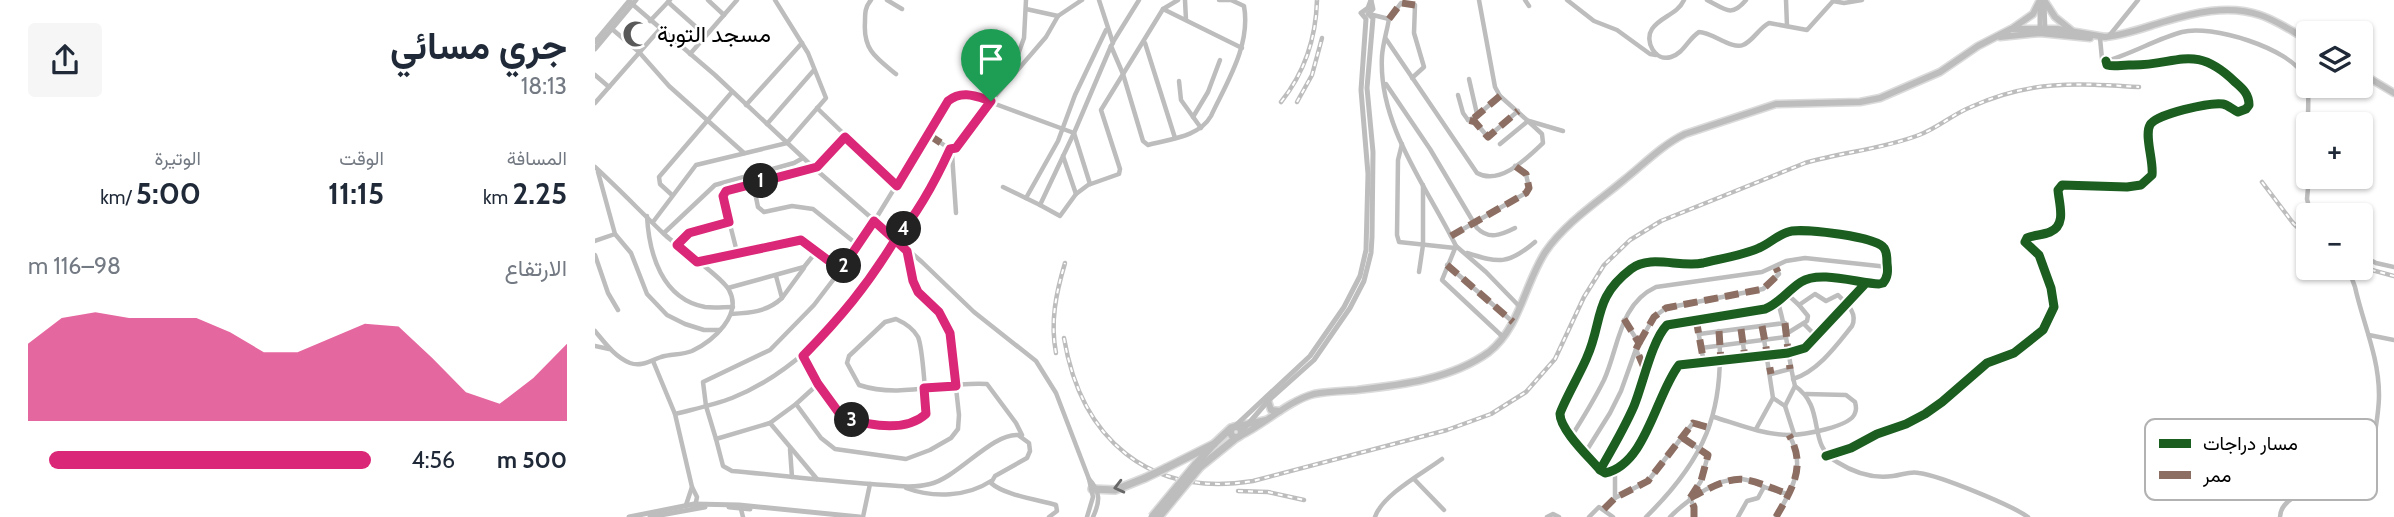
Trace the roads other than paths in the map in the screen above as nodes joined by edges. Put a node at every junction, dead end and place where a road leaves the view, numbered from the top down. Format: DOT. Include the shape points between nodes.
graph roads {
  1 [pos="708,0"];
  2 [pos="737,0"];
  3 [pos="775,0"];
  4 [pos="871,0"];
  5 [pos="887,0"];
  6 [pos="1026,0"];
  7 [pos="1082,0"];
  8 [pos="1099,0"];
  9 [pos="1139,0"];
  10 [pos="1178,0"];
  11 [pos="1185,0"];
  12 [pos="1220,0"];
  13 [pos="1371,0"];
  14 [pos="1479,0"];
  15 [pos="1525,0"];
  16 [pos="1684,0"];
  17 [pos="1707,0"];
  18 [pos="1746,0"];
  19 [pos="1786,0"];
  20 [pos="1834,0"];
  21 [pos="1863,0"];
  22 [pos="2042,0"];
  23 [pos="2138,0"];
  24 [pos="631,1"];
  25 [pos="669,1"];
  26 [pos="1571,1"];
  27 [pos="1529,6"];
  28 [pos="902,9"];
  29 [pos="1026,9"];
  30 [pos="1163,9"];
  31 [pos="1365,14"];
  32 [pos="724,15"];
  33 [pos="1058,16"];
  34 [pos="1389,19"];
  35 [pos="650,21"];
  36 [pos="1186,21"];
  37 [pos="1787,26"];
  38 [pos="612,29"];
  39 [pos="660,29"];
  40 [pos="1107,29"];
  41 [pos="2011,29"];
  42 [pos="2042,31"];
  43 [pos="2073,31"];
  44 [pos="2296,34"];
  45 [pos="705,35"];
  46 [pos="2104,37"];
  47 [pos="1386,38"];
  48 [pos="1991,39"];
  49 [pos="595,42"];
  50 [pos="802,43"];
  51 [pos="1145,43"];
  52 [pos="1112,44"];
  53 [pos="1242,48"];
  54 [pos="595,49"];
  55 [pos="639,52"];
  56 [pos="690,54"];
  57 [pos="1657,55"];
  58 [pos="1220,60"];
  59 [pos="2106,61"];
  60 [pos="814,70"];
  61 [pos="896,74"];
  62 [pos="1123,74"];
  63 [pos="595,75"];
  64 [pos="1412,78"];
  65 [pos="1009,79"];
  66 [pos="1469,79"];
  67 [pos="2373,80"];
  68 [pos="1179,81"];
  69 [pos="1385,82"];
  70 [pos="609,87"];
  71 [pos="732,92"];
  72 [pos="2394,93"];
  73 [pos="1458,95"];
  74 [pos="1500,96"];
  75 [pos="991,101"];
  76 [pos="595,103"];
  77 [pos="746,105"];
  78 [pos="817,108"];
  79 [pos="1518,111"];
  80 [pos="2307,112"];
  81 [pos="1477,114"];
  82 [pos="1193,117"];
  83 [pos="708,120"];
  84 [pos="1468,120"];
  85 [pos="1528,121"];
  86 [pos="767,124"];
  87 [pos="1063,128"];
  88 [pos="1201,128"];
  89 [pos="1563,131"];
  90 [pos="1074,133"];
  91 [pos="929,135"];
  92 [pos="845,137"];
  93 [pos="1175,138"];
  94 [pos="787,143"];
  95 [pos="1402,144"];
  96 [pos="1500,144"];
  97 [pos="950,149"];
  98 [pos="744,153"];
  99 [pos="1063,156"];
  100 [pos="803,158"];
  101 [pos="1515,166"];
  102 [pos="813,167"];
  103 [pos="596,168"];
  104 [pos="753,183"];
  105 [pos="1423,183"];
  106 [pos="1090,184"];
  107 [pos="897,186"];
  108 [pos="1003,187"];
  109 [pos="1076,194"];
  110 [pos="672,195"];
  111 [pos="1026,198"];
  112 [pos="1040,205"];
  113 [pos="956,213"];
  114 [pos="647,215"];
  115 [pos="874,221"];
  116 [pos="653,222"];
  117 [pos="729,222"];
  118 [pos="1474,223"];
  119 [pos="1515,228"];
  120 [pos="664,233"];
  121 [pos="615,234"];
  122 [pos="1451,236"];
  123 [pos="895,240"];
  124 [pos="595,241"];
  125 [pos="1535,242"];
  126 [pos="677,245"];
  127 [pos="859,246"];
  128 [pos="1423,246"];
  129 [pos="1455,247"];
  130 [pos="816,251"];
  131 [pos="907,251"];
  132 [pos="737,252"];
  133 [pos="1463,252"];
  134 [pos="595,255"];
  135 [pos="2373,261"];
  136 [pos="697,262"];
  137 [pos="1447,265"];
  138 [pos="804,267"];
  139 [pos="1888,267"];
  140 [pos="2394,267"];
  141 [pos="1776,268"];
  142 [pos="841,270"];
  143 [pos="1419,272"];
  144 [pos="776,275"];
  145 [pos="2352,280"];
  146 [pos="1866,284"];
  147 [pos="728,288"];
  148 [pos="1787,294"];
  149 [pos="782,298"];
  150 [pos="1778,303"];
  151 [pos="1847,304"];
  152 [pos="1799,305"];
  153 [pos="1519,306"];
  154 [pos="733,307"];
  155 [pos="618,310"];
  156 [pos="731,314"];
  157 [pos="1624,319"];
  158 [pos="1696,319"];
  159 [pos="1513,322"];
  160 [pos="1785,323"];
  161 [pos="1804,324"];
  162 [pos="1762,326"];
  163 [pos="1741,328"];
  164 [pos="721,330"];
  165 [pos="595,331"];
  166 [pos="1719,331"];
  167 [pos="1699,334"];
  168 [pos="2369,335"];
  169 [pos="1786,336"];
  170 [pos="1504,337"];
  171 [pos="1817,337"];
  172 [pos="2394,340"];
  173 [pos="1764,341"];
  174 [pos="1639,343"];
  175 [pos="1743,343"];
  176 [pos="595,346"];
  177 [pos="1720,346"];
  178 [pos="1701,348"];
  179 [pos="610,349"];
  180 [pos="1636,349"];
  181 [pos="1788,353"];
  182 [pos="803,356"];
  183 [pos="1767,356"];
  184 [pos="1745,358"];
  185 [pos="653,361"];
  186 [pos="1721,362"];
  187 [pos="1704,363"];
  188 [pos="1790,369"];
  189 [pos="1646,374"];
  190 [pos="1771,374"];
  191 [pos="1793,379"];
  192 [pos="818,384"];
  193 [pos="956,386"];
  194 [pos="1795,386"];
  195 [pos="924,388"];
  196 [pos="1806,394"];
  197 [pos="1773,398"];
  198 [pos="1268,401"];
  199 [pos="796,404"];
  200 [pos="706,406"];
  201 [pos="1785,407"];
  202 [pos="1282,411"];
  203 [pos="675,414"];
  204 [pos="1714,416"];
  205 [pos="1272,418"];
  206 [pos="2376,419"];
  207 [pos="770,423"];
  208 [pos="1756,429"];
  209 [pos="1238,430"];
  210 [pos="1708,430"];
  211 [pos="1818,430"];
  212 [pos="1791,435"];
  213 [pos="1023,436"];
  214 [pos="1571,437"];
  215 [pos="1683,438"];
  216 [pos="716,439"];
  217 [pos="1214,443"];
  218 [pos="790,448"];
  219 [pos="1700,450"];
  220 [pos="1585,453"];
  221 [pos="1826,456"];
  222 [pos="1442,459"];
  223 [pos="1198,466"];
  224 [pos="1615,469"];
  225 [pos="1599,470"];
  226 [pos="792,477"];
  227 [pos="817,479"];
  228 [pos="1414,479"];
  229 [pos="991,481"];
  230 [pos="870,484"];
  231 [pos="902,486"];
  232 [pos="692,487"];
  233 [pos="1764,487"];
  234 [pos="1095,489"];
  235 [pos="1789,494"];
  236 [pos="1615,498"];
  237 [pos="1691,498"];
  238 [pos="2292,500"];
  239 [pos="695,506"];
  240 [pos="684,508"];
  241 [pos="741,509"];
  242 [pos="1604,509"];
  243 [pos="1444,510"];
  244 [pos="649,516"];
  245 [pos="629,517"];
  246 [pos="674,517"];
  247 [pos="743,517"];
  248 [pos="828,517"];
  249 [pos="862,517"];
  250 [pos="1048,517"];
  251 [pos="1087,517"];
  252 [pos="1093,517"];
  253 [pos="1152,517"];
  254 [pos="1159,517"];
  255 [pos="1374,517"];
  256 [pos="1548,517"];
  257 [pos="1559,517"];
  258 [pos="1588,517"];
  259 [pos="1613,517"];
  260 [pos="1646,517"];
  261 [pos="1671,517"];
  262 [pos="1694,517"];
  263 [pos="1738,517"];
  264 [pos="1776,517"];
  265 [pos="2028,517"];
  266 [pos="2280,517"];
  1 -- 32 [label="street"];
  2 -- 32 [label="street"];
  3 -- 50 [label="street"];
  4 -- 61 [label="street" via="866,8 866,43"];
  5 -- 28 [label="street"];
  6 -- 29 [label="street"];
  7 -- 33 [label="street"];
  8 -- 40 [label="street"];
  9 -- 52 [label="street"];
  10 -- 30 [label="street"];
  11 -- 36 [label="street"];
  12 -- 53 [label="street" via="1244,6"];
  13 -- 31 [label="street" via="1373,9"];
  14 -- 74 [label="street"];
  15 -- 27 [label="street"];
  16 -- 57 [label="street" via="1675,13 1650,31 1649,43"];
  17 -- 18 [label="street" via="1731,11"];
  19 -- 37 [label="street"];
  20 -- 21 [label="street"];
  20 -- 37 [label="street" via="1811,28"];
  22 -- 41 [label="main road" via="2033,14"];
  22 -- 42 [label="street"];
  22 -- 43 [label="main road"];
  23 -- 46 [label="street"];
  24 -- 35 [label="street"];
  24 -- 38 [label="street"];
  24 -- 49 [label="street"];
  25 -- 35 [label="street"];
  25 -- 45 [label="street"];
  26 -- 57 [label="street" via="1594,21"];
  29 -- 33 [label="street"];
  29 -- 65 [label="street" via="1024,38"];
  30 -- 36 [label="street"];
  30 -- 51 [label="street"];
  31 -- 34 [label="street"];
  31 -- 198 [label="street" via="1373,18 1367,88 1373,162 1367,272 1359,294 1314,360"];
  31 -- 209 [label="street" via="1361,90 1369,174 1363,266 1353,292 1310,356"];
  32 -- 45 [label="street"];
  33 -- 65 [label="street"];
  34 -- 47 [label="street"];
  34 -- 64 [label="street" via="1401,3 1415,5 1414,33 1424,65"];
  35 -- 39 [label="street"];
  36 -- 53 [label="street"];
  37 -- 57 [label="street" via="1769,23 1738,46 1699,32 1669,58"];
  38 -- 54 [label="street"];
  38 -- 55 [label="street"];
  39 -- 55 [label="street"];
  39 -- 56 [label="street"];
  40 -- 52 [label="street"];
  40 -- 87 [label="street"];
  41 -- 42 [label="main road"];
  41 -- 48 [label="main road"];
  42 -- 43 [label="main road"];
  42 -- 46 [label="main road"];
  42 -- 48 [label="main road"];
  43 -- 46 [label="main road"];
  44 -- 46 [label="main road" via="2260,15 2228,10"];
  45 -- 56 [label="street"];
  46 -- 59 [label="street" via="2102,59"];
  47 -- 64 [label="street"];
  47 -- 69 [label="street" via="1382,56"];
  48 -- 153 [label="main road" via="1940,72 1880,98 1776,104 1675,139 1556,238"];
  50 -- 60 [label="street"];
  50 -- 77 [label="street"];
  51 -- 62 [label="street"];
  51 -- 93 [label="street"];
  52 -- 62 [label="street"];
  52 -- 90 [label="street"];
  53 -- 88 [label="street" via="1212,116"];
  55 -- 70 [label="street"];
  55 -- 83 [label="street"];
  56 -- 71 [label="street"];
  58 -- 82 [label="street"];
  59 -- 80 [label="street" via="2190,30 2257,44 2295,65 2304,77"];
  59 -- 221 [label="street" via="2112,66 2143,66 2186,58 2203,60 2235,82 2249,104 2238,112 2214,104 2151,123 2152,175 2141,185 2062,186 2058,190 2058,225 2025,242 2039,255 2051,288 2054,307 2043,330 2014,353 1987,363 1925,414"];
  60 -- 78 [label="street" via="825,94"];
  60 -- 86 [label="street"];
  62 -- 93 [label="street" via="1145,143"];
  62 -- 106 [label="street" via="1101,110 1120,173"];
  63 -- 70 [label="street"];
  64 -- 101 [label="street" via="1477,173 1488,178"];
  65 -- 75 [label="street"];
  66 -- 81 [label="street"];
  67 -- 72 [label="main road"];
  68 -- 82 [label="street" via="1181,100"];
  69 -- 95 [label="street" via="1390,116"];
  69 -- 118 [label="street"];
  70 -- 76 [label="street"];
  71 -- 77 [label="street"];
  71 -- 83 [label="street"];
  73 -- 84 [label="street"];
  74 -- 79 [label="street"];
  74 -- 81 [label="street"];
  75 -- 87 [label="street"];
  75 -- 91 [label="street" via="955,95"];
  75 -- 97 [label="street" via="956,148"];
  77 -- 86 [label="street"];
  78 -- 92 [label="street"];
  78 -- 94 [label="street"];
  79 -- 84 [label="street" via="1488,137"];
  79 -- 85 [label="street"];
  81 -- 84 [label="street"];
  82 -- 88 [label="street"];
  83 -- 98 [label="street"];
  83 -- 110 [label="street" via="659,177"];
  85 -- 89 [label="street"];
  85 -- 96 [label="street"];
  85 -- 101 [label="street" via="1542,134 1543,143"];
  86 -- 94 [label="street"];
  87 -- 90 [label="street"];
  87 -- 111 [label="street"];
  88 -- 93 [label="street"];
  90 -- 99 [label="street"];
  90 -- 106 [label="street"];
  91 -- 97 [label="street"];
  91 -- 107 [label="street"];
  92 -- 102 [label="street"];
  92 -- 107 [label="street"];
  94 -- 98 [label="street"];
  94 -- 100 [label="street"];
  95 -- 105 [label="street"];
  95 -- 128 [label="street" via="1397,239 1401,244"];
  97 -- 113 [label="street"];
  97 -- 123 [label="street" via="913,220"];
  98 -- 110 [label="street" via="696,165"];
  99 -- 109 [label="street"];
  99 -- 112 [label="street"];
  100 -- 102 [label="street"];
  100 -- 120 [label="street" via="709,188"];
  101 -- 118 [label="street" via="1526,174 1526,193"];
  102 -- 104 [label="street"];
  102 -- 115 [label="street"];
  103 -- 114 [label="street"];
  103 -- 121 [label="street"];
  104 -- 117 [label="street" via="731,188 723,196"];
  104 -- 127 [label="street" via="758,207 764,212 792,206 813,209"];
  105 -- 122 [label="street"];
  105 -- 128 [label="street"];
  106 -- 109 [label="street"];
  107 -- 115 [label="street"];
  108 -- 111 [label="street"];
  109 -- 112 [label="street" via="1060,216"];
  110 -- 116 [label="street"];
  111 -- 112 [label="street"];
  114 -- 116 [label="street"];
  114 -- 154 [label="street" via="653,256 672,288 702,306"];
  115 -- 123 [label="street"];
  115 -- 127 [label="street"];
  116 -- 120 [label="street"];
  117 -- 126 [label="street" via="689,233"];
  117 -- 132 [label="street"];
  118 -- 119 [label="street" via="1482,233 1496,236"];
  118 -- 122 [label="street"];
  120 -- 126 [label="street"];
  121 -- 124 [label="street"];
  121 -- 164 [label="street" via="631,253 647,294 659,309 685,324"];
  122 -- 129 [label="street"];
  123 -- 131 [label="street"];
  123 -- 182 [label="street" via="850,306"];
  125 -- 133 [label="street" via="1502,262"];
  126 -- 136 [label="street"];
  127 -- 142 [label="street"];
  128 -- 129 [label="street"];
  128 -- 143 [label="street"];
  129 -- 133 [label="street"];
  129 -- 137 [label="street"];
  130 -- 132 [label="street" via="800,240"];
  130 -- 138 [label="street"];
  130 -- 142 [label="street"];
  131 -- 193 [label="street" via="915,287 939,312 950,333"];
  131 -- 234 [label="street" via="1041,367"];
  132 -- 136 [label="street"];
  133 -- 153 [label="street"];
  134 -- 155 [label="street"];
  135 -- 140 [label="street"];
  136 -- 147 [label="street"];
  137 -- 159 [label="street"];
  137 -- 170 [label="street" via="1442,277 1445,285"];
  138 -- 144 [label="street"];
  138 -- 149 [label="street"];
  139 -- 141 [label="street" via="1805,258"];
  139 -- 146 [label="street" via="1883,283"];
  139 -- 214 [label="street" via="1884,248 1874,241 1794,230 1759,248 1709,261 1690,265 1649,262 1633,267 1602,302 1590,352 1560,412"];
  141 -- 157 [label="street" via="1656,287 1637,299"];
  141 -- 174 [label="street" via="1779,274 1763,289 1666,308 1654,317"];
  142 -- 200 [label="street" via="777,345 704,380"];
  144 -- 147 [label="street"];
  144 -- 149 [label="street"];
  145 -- 168 [label="street"];
  146 -- 148 [label="street" via="1815,277"];
  146 -- 151 [label="street"];
  147 -- 154 [label="street"];
  148 -- 150 [label="street"];
  148 -- 152 [label="street"];
  149 -- 156 [label="street" via="758,312"];
  150 -- 158 [label="street" via="1756,311"];
  150 -- 160 [label="street"];
  151 -- 152 [label="street" via="1838,295 1826,301 1815,294"];
  151 -- 171 [label="street"];
  151 -- 191 [label="street" via="1854,314 1852,326 1813,370"];
  152 -- 161 [label="street" via="1808,316"];
  153 -- 159 [label="main road"];
  154 -- 156 [label="street"];
  156 -- 164 [label="street"];
  157 -- 174 [label="street"];
  157 -- 214 [label="street" via="1605,378"];
  158 -- 167 [label="street"];
  158 -- 189 [label="street" via="1664,328"];
  159 -- 170 [label="main road"];
  160 -- 162 [label="street"];
  160 -- 169 [label="street"];
  161 -- 169 [label="street"];
  161 -- 171 [label="street"];
  162 -- 163 [label="street"];
  162 -- 173 [label="street"];
  163 -- 166 [label="street"];
  163 -- 175 [label="street"];
  164 -- 185 [label="street" via="691,351"];
  165 -- 179 [label="street"];
  166 -- 167 [label="street"];
  166 -- 177 [label="street"];
  167 -- 178 [label="street"];
  168 -- 172 [label="street"];
  168 -- 206 [label="street" via="2378,372"];
  169 -- 173 [label="street"];
  169 -- 181 [label="street"];
  170 -- 202 [label="main road" via="1481,357 1434,376 1399,385 1318,393"];
  171 -- 181 [label="street"];
  173 -- 175 [label="street"];
  173 -- 183 [label="street"];
  174 -- 180 [label="street"];
  175 -- 177 [label="street"];
  175 -- 184 [label="street"];
  176 -- 179 [label="street"];
  177 -- 178 [label="street"];
  177 -- 186 [label="street"];
  178 -- 187 [label="street"];
  179 -- 185 [label="street" via="632,364"];
  180 -- 189 [label="street"];
  180 -- 220 [label="street" via="1616,402"];
  181 -- 183 [label="street"];
  181 -- 188 [label="street"];
  182 -- 192 [label="street"];
  182 -- 200 [label="street" via="734,397"];
  183 -- 184 [label="street"];
  183 -- 190 [label="street"];
  184 -- 186 [label="street"];
  185 -- 203 [label="street"];
  186 -- 187 [label="street"];
  186 -- 204 [label="street"];
  187 -- 224 [label="street" via="1676,368 1635,451"];
  188 -- 190 [label="street"];
  188 -- 191 [label="street"];
  189 -- 225 [label="street" via="1624,428"];
  190 -- 197 [label="street"];
  191 -- 194 [label="street"];
  192 -- 195 [label="street" via="842,417 898,426 924,416"];
  192 -- 199 [label="street"];
  193 -- 195 [label="street"];
  193 -- 199 [label="street" via="958,429 951,438 906,459 835,449"];
  193 -- 213 [label="street" via="989,386"];
  194 -- 196 [label="street"];
  194 -- 201 [label="street"];
  195 -- 195 [label="street" via="918,338 896,319 885,321 847,360 863,386 903,391"];
  196 -- 211 [label="street"];
  196 -- 211 [label="street" via="1846,396 1855,402 1851,419"];
  197 -- 201 [label="street"];
  197 -- 208 [label="street"];
  198 -- 202 [label="main road" via="1271,410"];
  198 -- 209 [label="street"];
  199 -- 207 [label="street"];
  200 -- 203 [label="street"];
  200 -- 216 [label="street"];
  201 -- 212 [label="street"];
  202 -- 205 [label="main road"];
  203 -- 232 [label="street"];
  204 -- 208 [label="street"];
  204 -- 210 [label="street"];
  205 -- 209 [label="main road"];
  205 -- 209 [label="main road"];
  207 -- 216 [label="street"];
  207 -- 218 [label="street"];
  208 -- 212 [label="street"];
  209 -- 217 [label="highway"];
  209 -- 223 [label="highway"];
  210 -- 215 [label="street" via="1694,423"];
  210 -- 219 [label="street"];
  211 -- 212 [label="street"];
  211 -- 221 [label="street"];
  212 -- 235 [label="street" via="1798,459"];
  213 -- 229 [label="street" via="1030,446 1027,458"];
  213 -- 231 [label="street" via="1005,437 937,482"];
  214 -- 220 [label="street"];
  215 -- 219 [label="street"];
  215 -- 236 [label="street" via="1648,481"];
  216 -- 226 [label="street" via="727,470"];
  217 -- 223 [label="highway"];
  217 -- 234 [label="highway, one-way, bridge" via="1118,489"];
  218 -- 226 [label="street"];
  218 -- 227 [label="street"];
  219 -- 237 [label="street" via="1708,454 1708,460"];
  219 -- 260 [label="street" via="1683,477"];
  220 -- 225 [label="street"];
  221 -- 265 [label="street" via="1863,474 1919,473"];
  222 -- 228 [label="street"];
  223 -- 253 [label="highway, bridge"];
  223 -- 254 [label="highway, bridge"];
  224 -- 225 [label="street"];
  224 -- 236 [label="street"];
  226 -- 227 [label="street"];
  227 -- 230 [label="street"];
  228 -- 243 [label="street"];
  228 -- 255 [label="street" via="1381,505"];
  229 -- 231 [label="street" via="968,491 936,494"];
  229 -- 250 [label="street" via="995,487 1056,505 1057,511"];
  230 -- 231 [label="street"];
  230 -- 249 [label="street"];
  232 -- 239 [label="street" via="698,497"];
  232 -- 240 [label="street"];
  233 -- 235 [label="street"];
  233 -- 237 [label="street" via="1738,479"];
  233 -- 263 [label="street" via="1758,498 1747,501"];
  234 -- 251 [label="street"];
  234 -- 252 [label="street" via="1099,501"];
  235 -- 264 [label="street"];
  236 -- 242 [label="street"];
  237 -- 261 [label="street"];
  237 -- 262 [label="street"];
  238 -- 266 [label="street" via="2284,504"];
  239 -- 240 [label="street"];
  239 -- 241 [label="street"];
  239 -- 249 [label="street" via="739,505"];
  240 -- 244 [label="street"];
  240 -- 246 [label="street"];
  241 -- 247 [label="street"];
  241 -- 248 [label="street"];
  242 -- 258 [label="street" via="1599,507"];
  242 -- 259 [label="street"];
  244 -- 245 [label="street"];
  256 -- 257 [label="street"];
}
